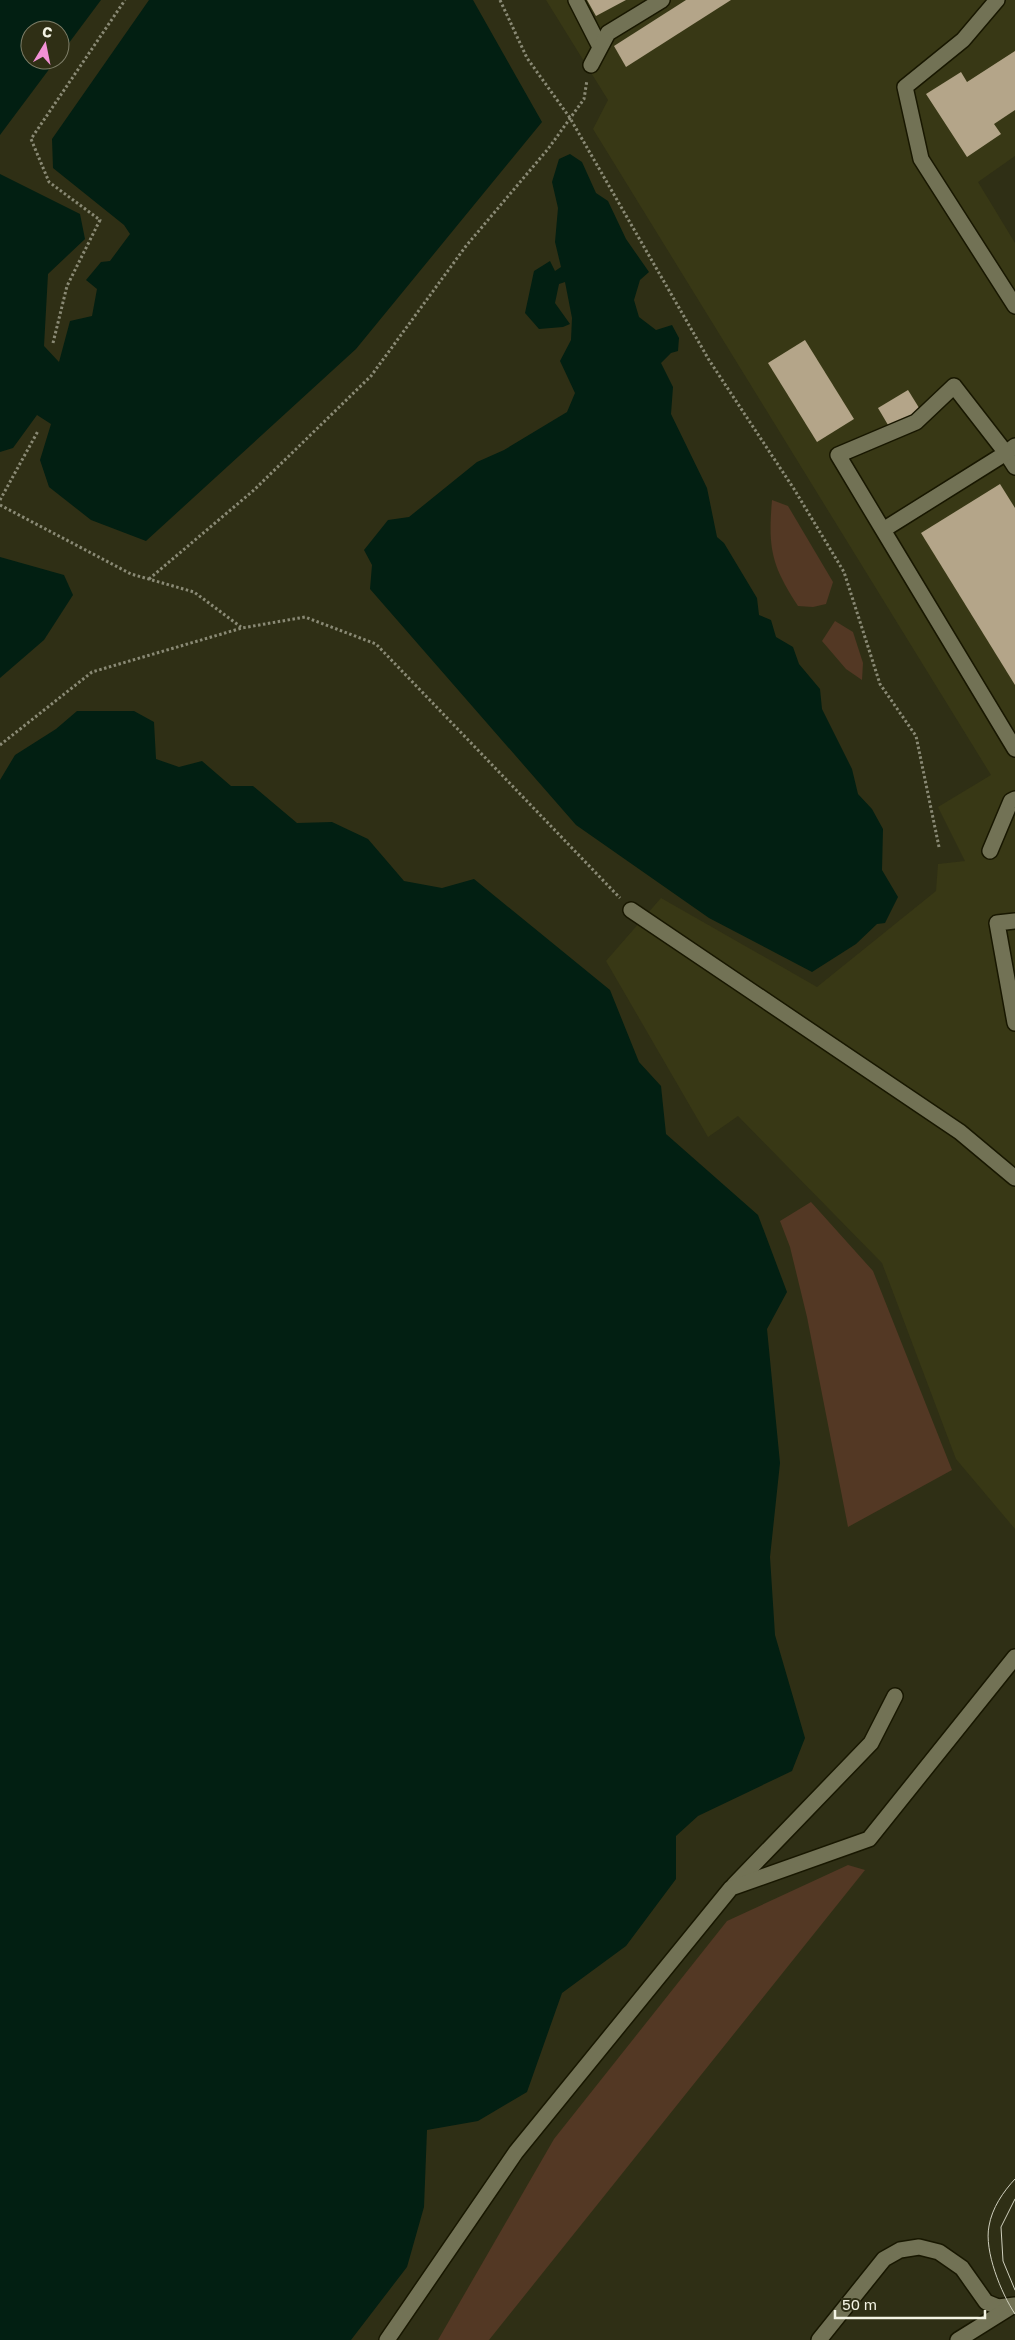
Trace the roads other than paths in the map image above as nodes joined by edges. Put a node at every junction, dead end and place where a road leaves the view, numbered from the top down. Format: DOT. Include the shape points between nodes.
graph roads {
  1 [pos="576,0"];
  2 [pos="662,0"];
  3 [pos="996,0"];
  4 [pos="645,4"];
  5 [pos="600,47"];
  6 [pos="590,65"];
  7 [pos="1015,306"];
  8 [pos="1010,450"];
  9 [pos="1015,467"];
  10 [pos="883,530"];
  11 [pos="1015,749"];
  12 [pos="1015,799"];
  13 [pos="990,851"];
  14 [pos="631,910"];
  15 [pos="1015,921"];
  16 [pos="1015,1023"];
  17 [pos="1015,1178"];
  18 [pos="1015,1656"];
  19 [pos="896,1696"];
  20 [pos="731,1888"];
  21 [pos="1013,2306"];
  22 [pos="387,2340"];
  23 [pos="819,2340"];
  24 [pos="958,2340"];
  1 -- 5 [label="street"];
  2 -- 4 [label="street"];
  3 -- 7 [label="street" via="963,40 905,87 921,160"];
  4 -- 5 [label="street" via="608,33"];
  5 -- 6 [label="street"];
  8 -- 9 [label="street"];
  8 -- 10 [label="street"];
  8 -- 10 [label="street" via="954,386 916,422 838,455"];
  10 -- 11 [label="street"];
  12 -- 13 [label="street" via="1011,801"];
  14 -- 17 [label="street" via="960,1132"];
  15 -- 16 [label="street" via="997,924"];
  18 -- 20 [label="street" via="869,1839"];
  19 -- 20 [label="street" via="871,1743"];
  20 -- 22 [label="street" via="516,2152"];
  21 -- 23 [label="street" via="998,2307 986,2302 962,2268 939,2252 919,2247 900,2250 884,2259"];
  21 -- 24 [label="street"];
}
